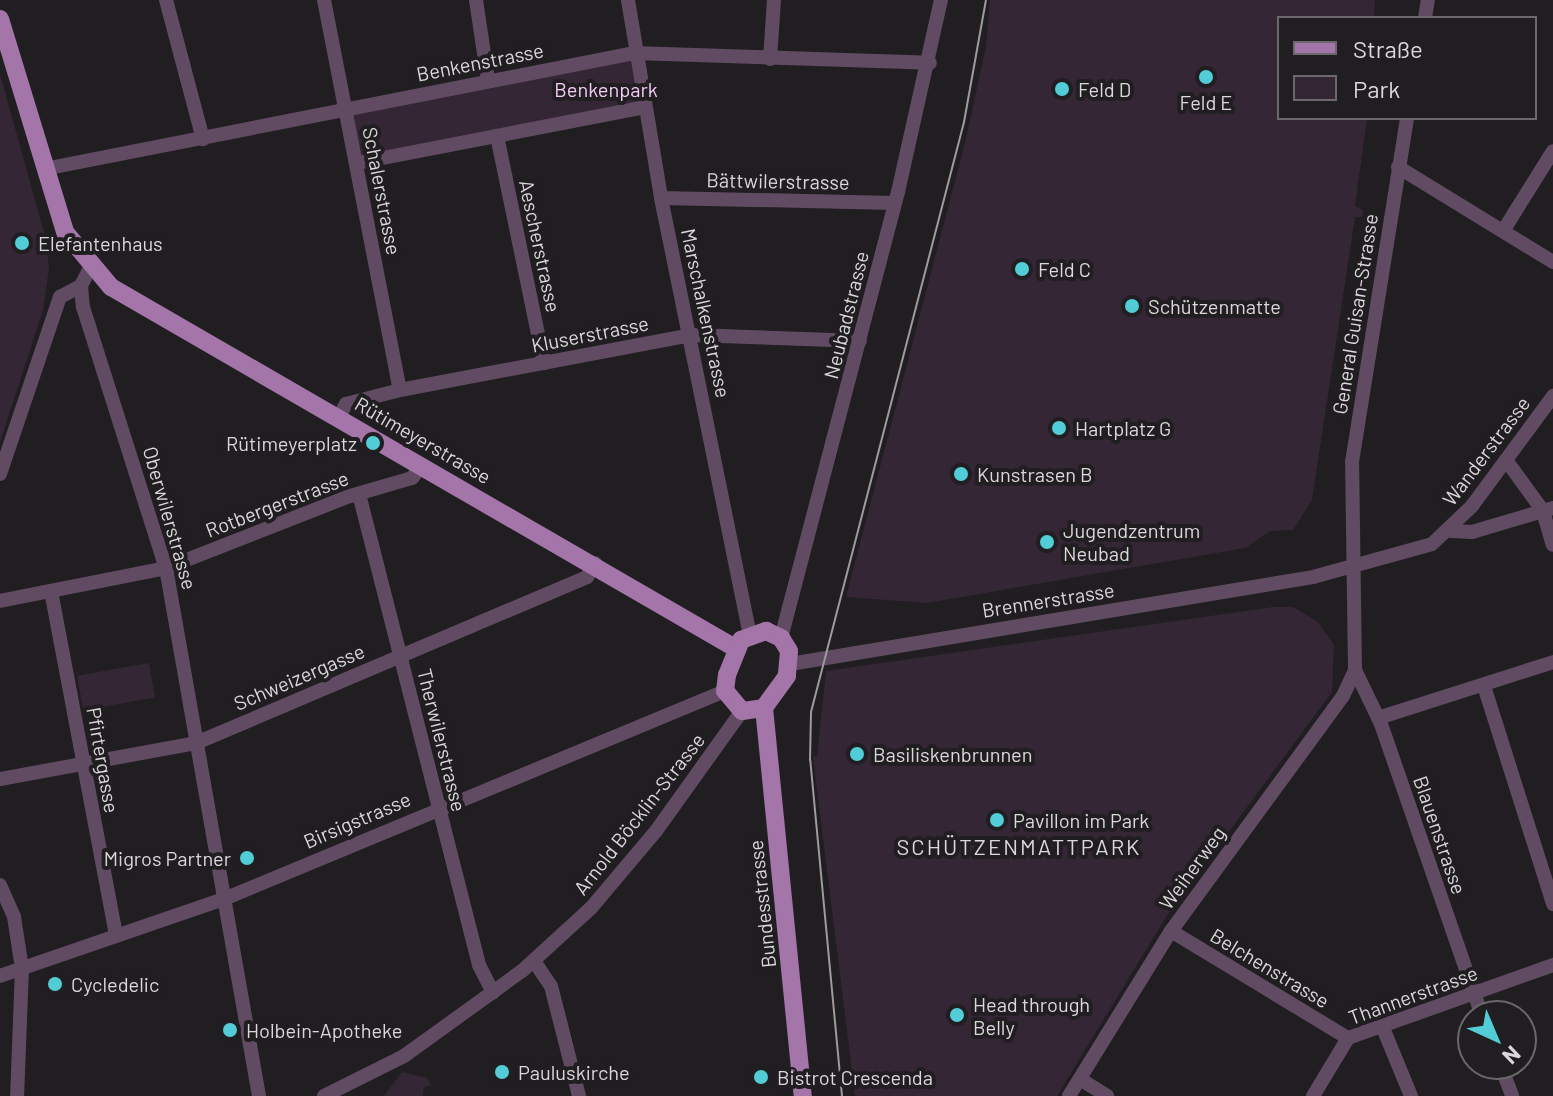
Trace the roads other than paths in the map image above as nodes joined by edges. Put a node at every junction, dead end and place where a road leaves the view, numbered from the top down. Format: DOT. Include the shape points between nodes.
graph roads {
  1 [pos="166,0"];
  2 [pos="324,0"];
  3 [pos="476,0"];
  4 [pos="628,0"];
  5 [pos="774,0"];
  6 [pos="941,0"];
  7 [pos="0,19"];
  8 [pos="634,53"];
  9 [pos="770,59"];
  10 [pos="930,63"];
  11 [pos="488,80"];
  12 [pos="644,107"];
  13 [pos="345,110"];
  14 [pos="1407,120"];
  15 [pos="497,136"];
  16 [pos="203,139"];
  17 [pos="1553,151"];
  18 [pos="357,163"];
  19 [pos="1398,167"];
  20 [pos="44,169"];
  21 [pos="661,198"];
  22 [pos="895,203"];
  23 [pos="1503,231"];
  24 [pos="1553,262"];
  25 [pos="90,268"];
  26 [pos="81,286"];
  27 [pos="691,335"];
  28 [pos="860,341"];
  29 [pos="544,363"];
  30 [pos="400,390"];
  31 [pos="1553,396"];
  32 [pos="339,417"];
  33 [pos="1506,460"];
  34 [pos="422,465"];
  35 [pos="0,474"];
  36 [pos="359,494"];
  37 [pos="1548,510"];
  38 [pos="1451,531"];
  39 [pos="1553,545"];
  40 [pos="595,563"];
  41 [pos="166,568"];
  42 [pos="1355,569"];
  43 [pos="51,591"];
  44 [pos="0,601"];
  45 [pos="750,634"];
  46 [pos="781,638"];
  47 [pos="735,648"];
  48 [pos="400,656"];
  49 [pos="1553,662"];
  50 [pos="790,664"];
  51 [pos="1355,670"];
  52 [pos="1484,686"];
  53 [pos="725,691"];
  54 [pos="764,708"];
  55 [pos="742,711"];
  56 [pos="1378,718"];
  57 [pos="196,743"];
  58 [pos="83,764"];
  59 [pos="0,779"];
  60 [pos="438,807"];
  61 [pos="0,885"];
  62 [pos="224,899"];
  63 [pos="1553,904"];
  64 [pos="1171,931"];
  65 [pos="116,936"];
  66 [pos="534,961"];
  67 [pos="1553,965"];
  68 [pos="22,968"];
  69 [pos="0,976"];
  70 [pos="493,993"];
  71 [pos="1474,993"];
  72 [pos="1476,1000"];
  73 [pos="1383,1028"];
  74 [pos="1348,1038"];
  75 [pos="1080,1079"];
  76 [pos="17,1096"];
  77 [pos="259,1096"];
  78 [pos="324,1096"];
  79 [pos="579,1096"];
  80 [pos="803,1096"];
  81 [pos="1069,1096"];
  82 [pos="1107,1096"];
  83 [pos="1313,1096"];
  84 [pos="1411,1096"];
  1 -- 16 [label="street"];
  2 -- 13 [label="street, Schalerstrasse"];
  3 -- 11 [label="street"];
  4 -- 8 [label="street, Marschalkenstrasse"];
  5 -- 9 [label="street"];
  6 -- 10 [label="street, Neubadstrasse"];
  7 -- 20 [label="main road"];
  8 -- 9 [label="street, Benkenstrasse"];
  8 -- 11 [label="street, Benkenstrasse"];
  8 -- 12 [label="street, Marschalkenstrasse"];
  9 -- 10 [label="street, Benkenstrasse"];
  10 -- 22 [label="street, Neubadstrasse"];
  11 -- 13 [label="street, Benkenstrasse"];
  12 -- 15 [label="street"];
  12 -- 21 [label="street, Marschalkenstrasse"];
  13 -- 16 [label="street, Benkenstrasse"];
  13 -- 18 [label="street, Schalerstrasse"];
  14 -- 19 [label="street, General Guisan-Strasse"];
  15 -- 18 [label="street"];
  15 -- 29 [label="street, Aescherstrasse"];
  16 -- 20 [label="street, Benkenstrasse"];
  17 -- 23 [label="street"];
  18 -- 30 [label="street, Schalerstrasse"];
  19 -- 23 [label="street"];
  19 -- 42 [label="street, General Guisan-Strasse" via="1352,462"];
  20 -- 25 [label="main road" via="65,232"];
  21 -- 22 [label="street, Bättwilerstrasse"];
  21 -- 27 [label="street, Marschalkenstrasse"];
  22 -- 28 [label="street, Neubadstrasse"];
  23 -- 24 [label="street"];
  25 -- 26 [label="street"];
  25 -- 32 [label="main road, Rütimeyerstrasse" via="111,287"];
  26 -- 35 [label="street" via="60,297"];
  26 -- 41 [label="street, Oberwilerstrasse" via="83,307"];
  27 -- 28 [label="street, Kluserstrasse"];
  27 -- 29 [label="street, Kluserstrasse"];
  27 -- 45 [label="street, Marschalkenstrasse"];
  28 -- 46 [label="street, Neubadstrasse"];
  29 -- 30 [label="street, Kluserstrasse"];
  30 -- 32 [label="street, Kluserstrasse" via="346,404"];
  31 -- 33 [label="street, Wanderstrasse"];
  32 -- 34 [label="main road, Rütimeyerstrasse"];
  33 -- 37 [label="street"];
  33 -- 38 [label="street, Wanderstrasse"];
  34 -- 36 [label="street, Rotbergerstrasse" via="412,478"];
  34 -- 40 [label="main road, Rütimeyerstrasse"];
  36 -- 41 [label="street, Rotbergerstrasse"];
  36 -- 48 [label="street, Therwilerstrasse"];
  37 -- 38 [label="street" via="1472,532"];
  37 -- 39 [label="street"];
  38 -- 42 [label="street, Brennerstrasse" via="1432,544"];
  40 -- 47 [label="main road, Rütimeyerstrasse"];
  40 -- 48 [label="street, Schweizergasse" via="587,577"];
  41 -- 43 [label="street, Rotbergerstrasse"];
  41 -- 57 [label="street, Oberwilerstrasse"];
  42 -- 50 [label="street, Brennerstrasse"];
  42 -- 51 [label="street, General Guisan-Strasse"];
  43 -- 44 [label="street, Rotbergerstrasse"];
  43 -- 58 [label="street, Pfirtergasse"];
  45 -- 46 [label="main road" via="766,631"];
  45 -- 47 [label="main road"];
  46 -- 50 [label="main road"];
  47 -- 53 [label="main road"];
  48 -- 57 [label="street, Schweizergasse"];
  48 -- 60 [label="street, Therwilerstrasse"];
  49 -- 52 [label="street"];
  50 -- 54 [label="main road" via="778,694"];
  51 -- 56 [label="street, Blauenstrasse"];
  51 -- 64 [label="street, Weiherweg" via="1343,696"];
  52 -- 56 [label="street"];
  52 -- 63 [label="street"];
  53 -- 55 [label="main road"];
  53 -- 60 [label="street, Birsigstrasse"];
  54 -- 55 [label="main road"];
  54 -- 80 [label="main road, Bundesstrasse"];
  55 -- 66 [label="street, Arnold Böcklin-Strasse" via="656,831 591,908"];
  56 -- 71 [label="street, Blauenstrasse"];
  57 -- 58 [label="street, Schweizergasse"];
  57 -- 62 [label="street, Oberwilerstrasse"];
  58 -- 59 [label="street, Schweizergasse"];
  58 -- 65 [label="street, Pfirtergasse"];
  60 -- 62 [label="street, Birsigstrasse"];
  60 -- 70 [label="street, Therwilerstrasse" via="479,965"];
  61 -- 68 [label="street" via="14,917"];
  62 -- 65 [label="street, Birsigstrasse"];
  62 -- 77 [label="street, Oberwilerstrasse"];
  64 -- 74 [label="street, Belchenstrasse"];
  64 -- 75 [label="street, Weiherweg"];
  65 -- 68 [label="street, Birsigstrasse"];
  66 -- 70 [label="street, Arnold Böcklin-Strasse"];
  66 -- 79 [label="street" via="551,986"];
  67 -- 71 [label="street, Thannerstrasse"];
  68 -- 69 [label="street, Birsigstrasse"];
  68 -- 76 [label="street"];
  70 -- 78 [label="street, Arnold Böcklin-Strasse" via="404,1056"];
  71 -- 72 [label="street, Blauenstrasse"];
  71 -- 73 [label="street, Thannerstrasse"];
  73 -- 74 [label="street, Thannerstrasse"];
  73 -- 84 [label="street"];
  74 -- 83 [label="street, Thannerstrasse"];
  75 -- 81 [label="street, Weiherweg"];
  75 -- 82 [label="street"];
}
